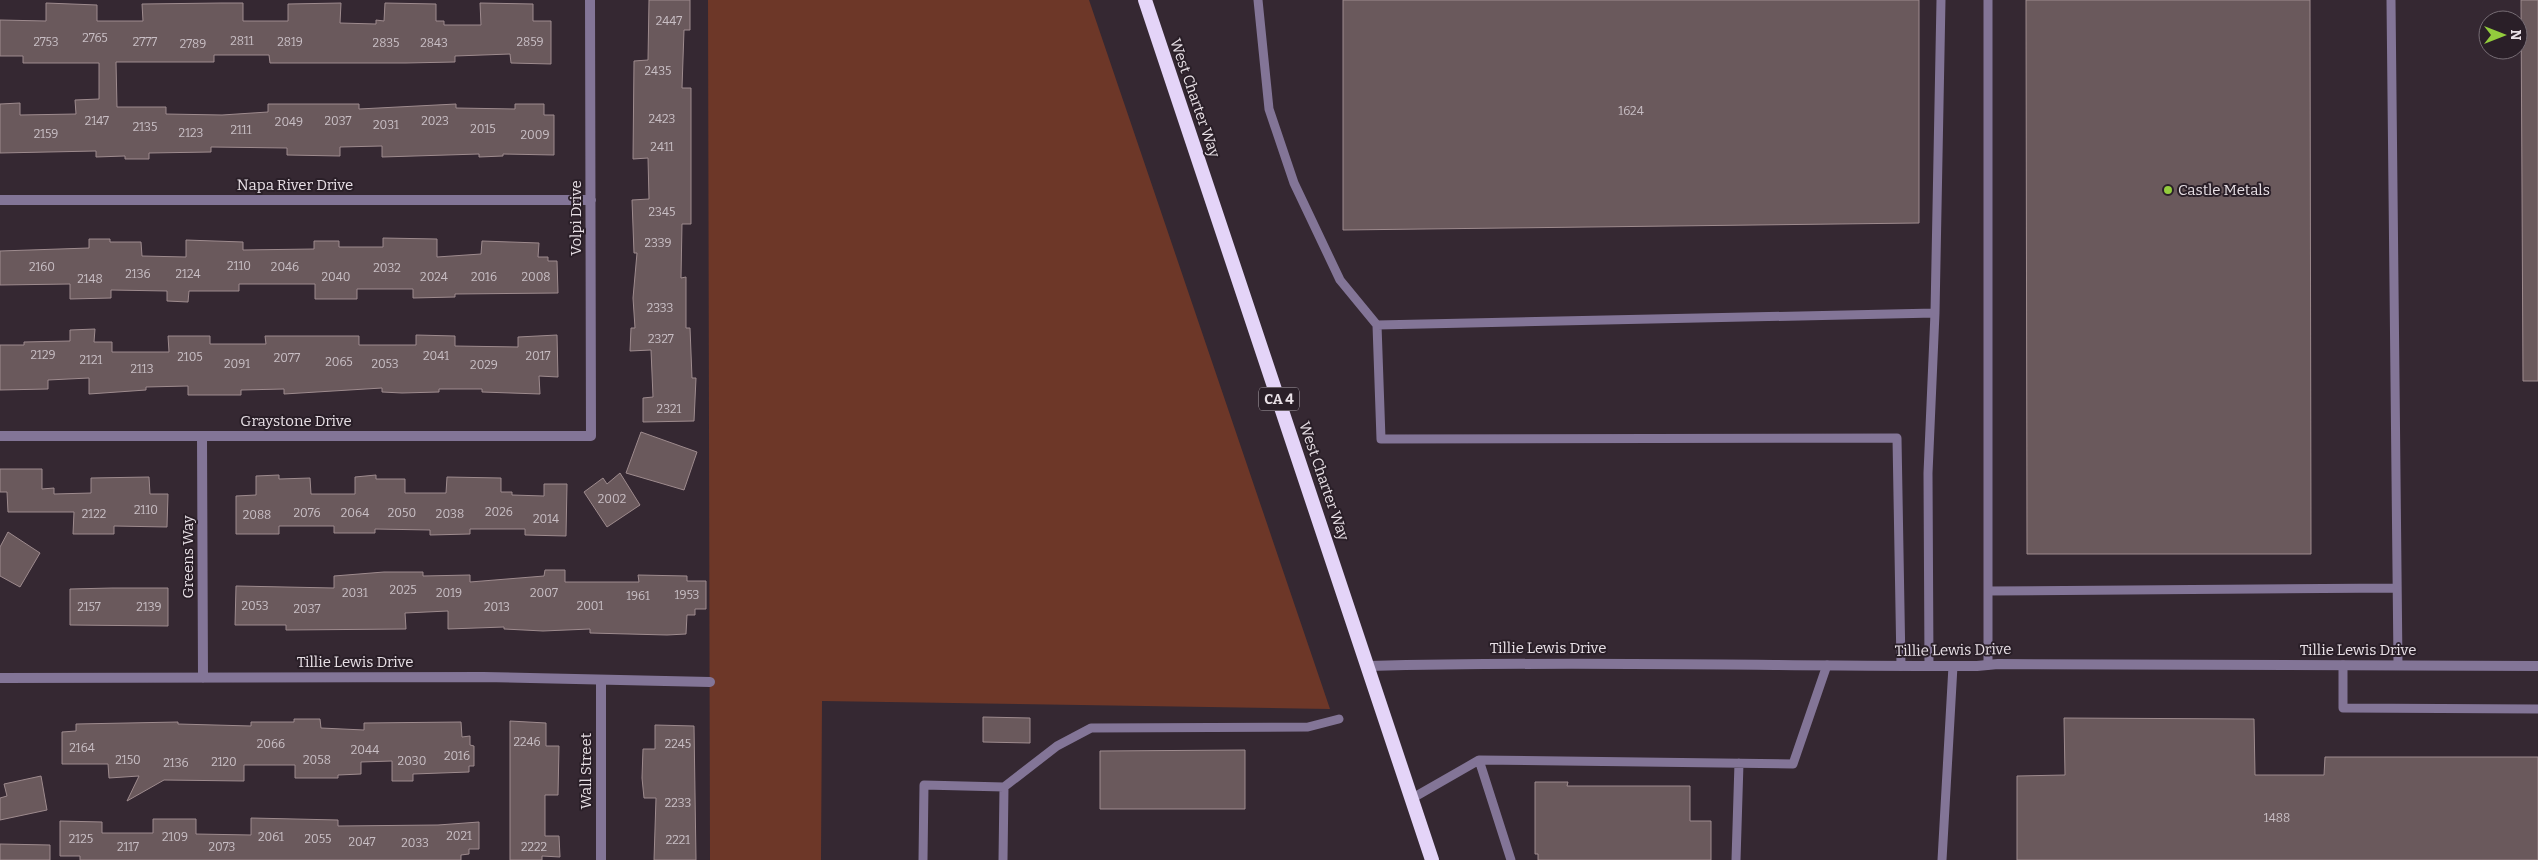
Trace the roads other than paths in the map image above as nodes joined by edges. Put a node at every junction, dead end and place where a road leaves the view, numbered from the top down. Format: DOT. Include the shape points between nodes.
graph roads {
  1 [pos="590,0"];
  2 [pos="1145,0"];
  3 [pos="1258,0"];
  4 [pos="1941,0"];
  5 [pos="1988,0"];
  6 [pos="2391,0"];
  7 [pos="0,200"];
  8 [pos="591,200"];
  9 [pos="1935,313"];
  10 [pos="1377,325"];
  11 [pos="0,436"];
  12 [pos="202,436"];
  13 [pos="591,436"];
  14 [pos="2397,588"];
  15 [pos="1988,591"];
  16 [pos="1827,665"];
  17 [pos="1988,665"];
  18 [pos="2343,665"];
  19 [pos="2398,665"];
  20 [pos="1369,666"];
  21 [pos="1901,666"];
  22 [pos="1929,666"];
  23 [pos="1953,666"];
  24 [pos="2538,666"];
  25 [pos="0,678"];
  26 [pos="203,678"];
  27 [pos="601,681"];
  28 [pos="710,682"];
  29 [pos="2538,709"];
  30 [pos="1339,719"];
  31 [pos="1479,760"];
  32 [pos="1739,763"];
  33 [pos="1004,787"];
  34 [pos="1411,799"];
  35 [pos="601,860"];
  36 [pos="923,860"];
  37 [pos="1003,860"];
  38 [pos="1432,860"];
  39 [pos="1511,860"];
  40 [pos="1736,860"];
  41 [pos="1942,860"];
  1 -- 8 [label="street, Volpi Drive"];
  2 -- 20 [label="highway, West Charter Way / CA 4"];
  3 -- 10 [label="lane" via="1269,109 1294,184 1340,280"];
  4 -- 9 [label="lane"];
  5 -- 15 [label="lane"];
  6 -- 14 [label="lane"];
  7 -- 8 [label="street, Napa River Drive"];
  8 -- 13 [label="street, Volpi Drive"];
  9 -- 10 [label="lane"];
  9 -- 22 [label="lane" via="1928,473"];
  10 -- 21 [label="lane" via="1381,439 1897,438"];
  11 -- 12 [label="street, Graystone Drive"];
  12 -- 13 [label="street, Graystone Drive"];
  12 -- 26 [label="street, Greens Way"];
  14 -- 15 [label="lane"];
  14 -- 19 [label="lane"];
  15 -- 17 [label="lane"];
  16 -- 20 [label="street, Tillie Lewis Drive" via="1601,662"];
  16 -- 21 [label="street, Tillie Lewis Drive"];
  16 -- 32 [label="lane" via="1793,764"];
  17 -- 18 [label="street, Tillie Lewis Drive"];
  17 -- 23 [label="street, Tillie Lewis Drive"];
  18 -- 19 [label="street, Tillie Lewis Drive"];
  18 -- 29 [label="lane" via="2343,708"];
  19 -- 24 [label="street, Tillie Lewis Drive"];
  20 -- 34 [label="highway, West Charter Way / CA 4"];
  21 -- 22 [label="street, Tillie Lewis Drive"];
  22 -- 23 [label="street, Tillie Lewis Drive"];
  23 -- 41 [label="lane"];
  25 -- 26 [label="street, Tillie Lewis Drive"];
  26 -- 27 [label="street, Tillie Lewis Drive" via="483,677"];
  27 -- 28 [label="street, Tillie Lewis Drive"];
  27 -- 35 [label="street, Wall Street"];
  30 -- 33 [label="lane" via="1308,727 1091,728 1057,746"];
  31 -- 32 [label="lane"];
  31 -- 34 [label="lane"];
  31 -- 39 [label="lane"];
  32 -- 40 [label="lane"];
  33 -- 36 [label="lane" via="924,785"];
  33 -- 37 [label="lane"];
  34 -- 38 [label="highway, West Charter Way / CA 4"];
}
